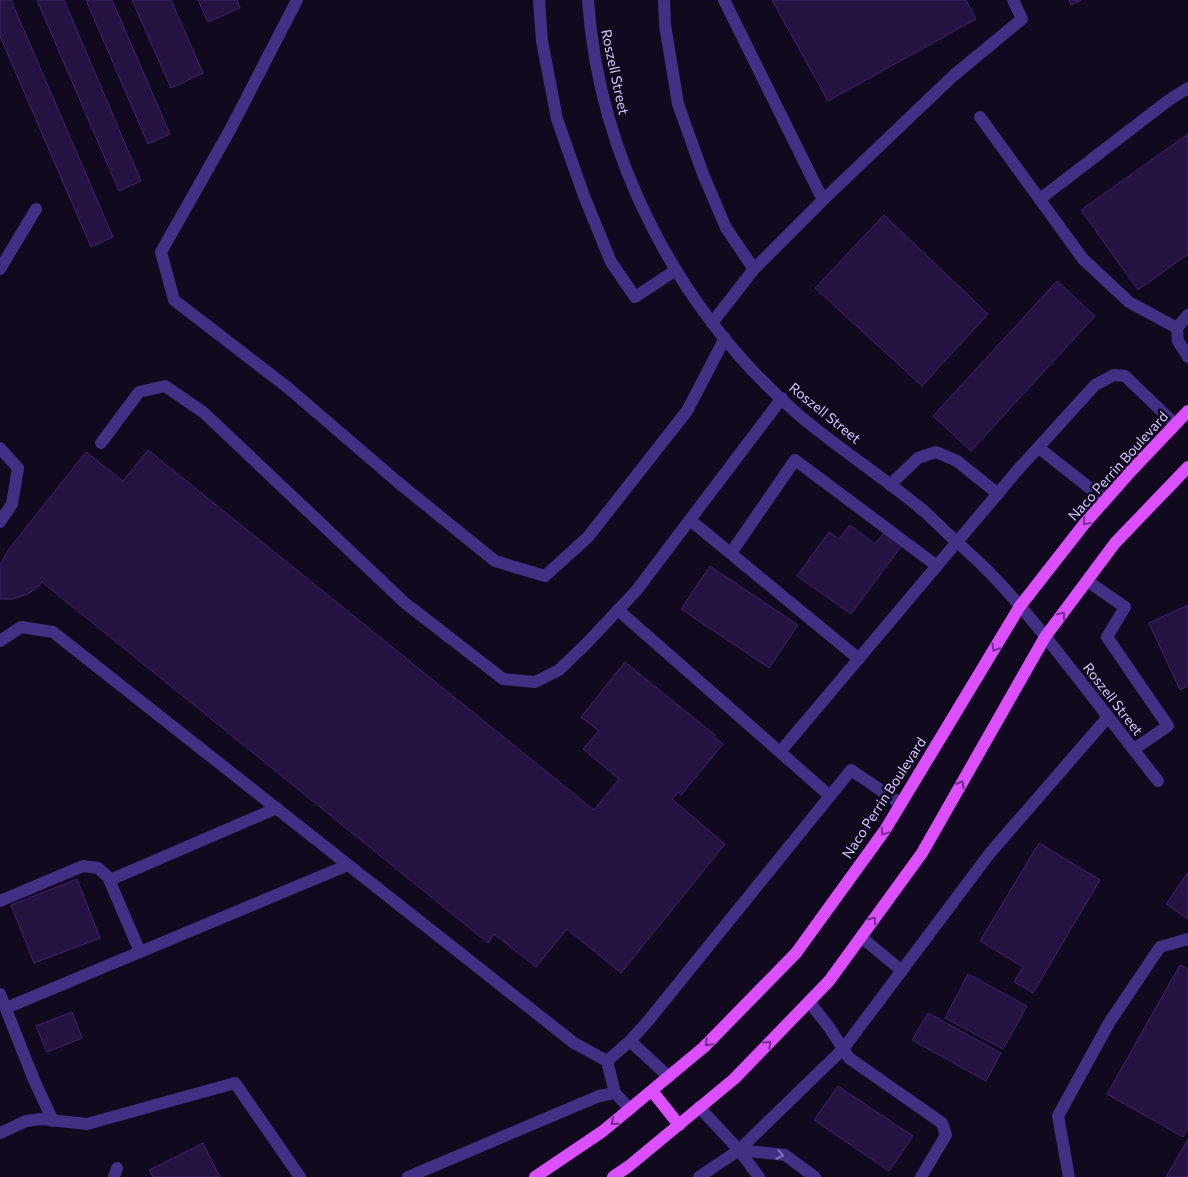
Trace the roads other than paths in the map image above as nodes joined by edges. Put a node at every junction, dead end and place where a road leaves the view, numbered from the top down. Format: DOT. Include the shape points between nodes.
graph roads {
  1 [pos="297,0"];
  2 [pos="539,0"];
  3 [pos="588,0"];
  4 [pos="664,0"];
  5 [pos="724,0"];
  6 [pos="1013,0"];
  7 [pos="1188,88"];
  8 [pos="980,117"];
  9 [pos="823,200"];
  10 [pos="1040,200"];
  11 [pos="36,210"];
  12 [pos="0,269"];
  13 [pos="754,269"];
  14 [pos="676,270"];
  15 [pos="1188,315"];
  16 [pos="712,323"];
  17 [pos="1177,328"];
  18 [pos="725,338"];
  19 [pos="1188,358"];
  20 [pos="782,398"];
  21 [pos="1188,411"];
  22 [pos="1176,424"];
  23 [pos="100,443"];
  24 [pos="0,448"];
  25 [pos="1038,448"];
  26 [pos="1188,467"];
  27 [pos="890,485"];
  28 [pos="998,494"];
  29 [pos="1105,500"];
  30 [pos="690,520"];
  31 [pos="0,522"];
  32 [pos="957,542"];
  33 [pos="731,553"];
  34 [pos="937,566"];
  35 [pos="1087,581"];
  36 [pos="1020,606"];
  37 [pos="618,610"];
  38 [pos="1045,637"];
  39 [pos="0,641"];
  40 [pos="859,659"];
  41 [pos="1108,716"];
  42 [pos="1134,749"];
  43 [pos="780,752"];
  44 [pos="1158,781"];
  45 [pos="830,796"];
  46 [pos="901,804"];
  47 [pos="276,808"];
  48 [pos="348,865"];
  49 [pos="110,880"];
  50 [pos="0,901"];
  51 [pos="861,937"];
  52 [pos="1188,939"];
  53 [pos="140,952"];
  54 [pos="902,971"];
  55 [pos="0,994"];
  56 [pos="809,1002"];
  57 [pos="6,1008"];
  58 [pos="630,1041"];
  59 [pos="843,1049"];
  60 [pos="607,1061"];
  61 [pos="669,1077"];
  62 [pos="652,1091"];
  63 [pos="615,1093"];
  64 [pos="700,1107"];
  65 [pos="630,1109"];
  66 [pos="53,1120"];
  67 [pos="679,1125"];
  68 [pos="0,1132"];
  69 [pos="739,1150"];
  70 [pos="300,1177"];
  71 [pos="408,1177"];
  72 [pos="535,1177"];
  73 [pos="613,1177"];
  74 [pos="699,1177"];
  75 [pos="759,1177"];
  76 [pos="815,1177"];
  77 [pos="922,1177"];
  78 [pos="1069,1177"];
  1 -- 18 [label="street" via="230,130 161,252 174,300 287,387 495,561 545,576 588,537 687,411"];
  2 -- 14 [label="street" via="542,41 557,119 611,262 635,297"];
  3 -- 14 [label="street, Roszell Street" via="602,92 620,154 644,213"];
  4 -- 13 [label="street" via="678,104 726,228"];
  5 -- 9 [label="street"];
  6 -- 9 [label="street" via="1022,19 953,76"];
  7 -- 10 [label="street"];
  8 -- 10 [label="street"];
  9 -- 13 [label="street"];
  10 -- 17 [label="street" via="1083,259 1129,302"];
  11 -- 12 [label="street"];
  13 -- 16 [label="street"];
  14 -- 16 [label="street, Roszell Street"];
  15 -- 17 [label="street"];
  16 -- 18 [label="street, Roszell Street"];
  17 -- 19 [label="street" via="1178,342"];
  18 -- 20 [label="street, Roszell Street"];
  20 -- 27 [label="street, Roszell Street"];
  20 -- 30 [label="street"];
  21 -- 22 [label="main road, Naco Perrin Boulevard"];
  22 -- 25 [label="street" via="1125,376 1114,375 1095,386"];
  22 -- 29 [label="main road, Naco Perrin Boulevard"];
  23 -- 37 [label="street" via="139,392 165,386 203,412 405,603 503,679 535,682 559,670"];
  24 -- 31 [label="street" via="18,468 12,504"];
  25 -- 28 [label="street"];
  25 -- 29 [label="street"];
  26 -- 35 [label="main road" via="1115,543"];
  27 -- 28 [label="street" via="918,458 936,452 957,461"];
  27 -- 32 [label="street, Roszell Street" via="921,508"];
  28 -- 32 [label="street"];
  29 -- 36 [label="main road, Naco Perrin Boulevard, one-way"];
  30 -- 33 [label="street"];
  30 -- 37 [label="street"];
  32 -- 34 [label="street"];
  32 -- 36 [label="street, Roszell Street"];
  33 -- 34 [label="street" via="795,460"];
  33 -- 40 [label="street"];
  34 -- 40 [label="street"];
  38 -- 35 [label="main road, one-way"];
  35 -- 42 [label="street" via="1125,607 1107,637 1168,726"];
  36 -- 38 [label="street, Roszell Street"];
  36 -- 46 [label="main road, Naco Perrin Boulevard, one-way"];
  37 -- 43 [label="street"];
  38 -- 41 [label="street, Roszell Street"];
  51 -- 38 [label="main road, one-way" via="922,853"];
  39 -- 47 [label="street" via="21,627 54,632"];
  40 -- 43 [label="street"];
  41 -- 42 [label="street, Roszell Street"];
  41 -- 54 [label="street" via="990,853"];
  42 -- 44 [label="street, Roszell Street"];
  43 -- 45 [label="street"];
  45 -- 46 [label="street" via="851,770"];
  45 -- 58 [label="street"];
  46 -- 61 [label="main road, Naco Perrin Boulevard, one-way" via="796,953 704,1047"];
  47 -- 48 [label="street"];
  47 -- 49 [label="street"];
  48 -- 53 [label="street"];
  48 -- 60 [label="street" via="574,1043"];
  49 -- 50 [label="street" via="98,868 83,866"];
  49 -- 53 [label="street"];
  51 -- 54 [label="street"];
  51 -- 56 [label="main road"];
  52 -- 78 [label="street" via="1160,946 1109,1023 1058,1116"];
  53 -- 57 [label="street"];
  54 -- 59 [label="street"];
  55 -- 57 [label="street"];
  56 -- 59 [label="street"];
  64 -- 56 [label="main road, one-way" via="734,1079"];
  57 -- 66 [label="street"];
  58 -- 60 [label="street"];
  58 -- 61 [label="street"];
  59 -- 69 [label="street"];
  59 -- 77 [label="street" via="848,1058 942,1123 946,1135"];
  60 -- 63 [label="street"];
  61 -- 62 [label="main road, Naco Perrin Boulevard"];
  62 -- 65 [label="main road, Naco Perrin Boulevard"];
  62 -- 67 [label="main road"];
  63 -- 65 [label="street"];
  63 -- 71 [label="street" via="599,1096"];
  64 -- 67 [label="main road"];
  64 -- 69 [label="street"];
  65 -- 72 [label="main road, Naco Perrin Boulevard, one-way" via="603,1132"];
  66 -- 68 [label="street" via="26,1121"];
  66 -- 70 [label="street" via="86,1124 235,1083"];
  67 -- 73 [label="main road"];
  69 -- 74 [label="street"];
  69 -- 75 [label="street"];
  69 -- 76 [label="street, one-way" via="785,1154"];
}
